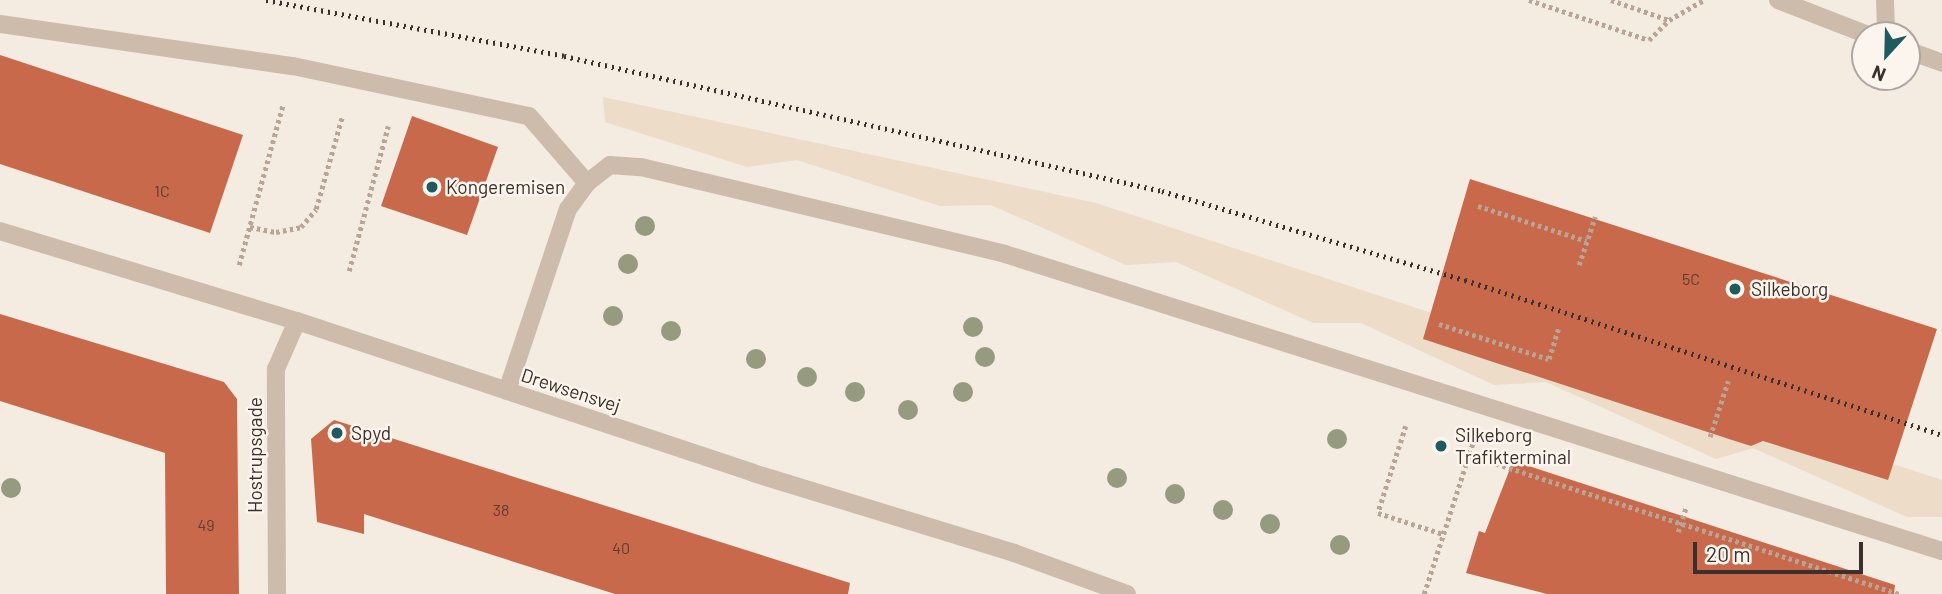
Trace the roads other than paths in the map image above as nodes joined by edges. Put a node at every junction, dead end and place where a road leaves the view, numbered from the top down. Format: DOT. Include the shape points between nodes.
graph roads {
  1 [pos="1778,0"];
  2 [pos="1885,0"];
  3 [pos="1886,21"];
  4 [pos="0,24"];
  5 [pos="1851,28"];
  6 [pos="1921,55"];
  7 [pos="1942,63"];
  8 [pos="587,183"];
  9 [pos="0,231"];
  10 [pos="297,321"];
  11 [pos="507,391"];
  12 [pos="1942,551"];
  13 [pos="277,594"];
  14 [pos="1127,594"];
  1 -- 5 [label="street"];
  2 -- 3 [label="street"];
  4 -- 8 [label="street" via="293,66 529,116"];
  6 -- 7 [label="street"];
  8 -- 11 [label="street" via="568,209"];
  8 -- 12 [label="street" via="610,165 641,167 1005,254"];
  9 -- 10 [label="street, Drewsensvej"];
  10 -- 11 [label="street, Drewsensvej"];
  10 -- 13 [label="street, Hostrupsgade" via="276,369"];
  11 -- 14 [label="street, Drewsensvej" via="1014,553"];
}
